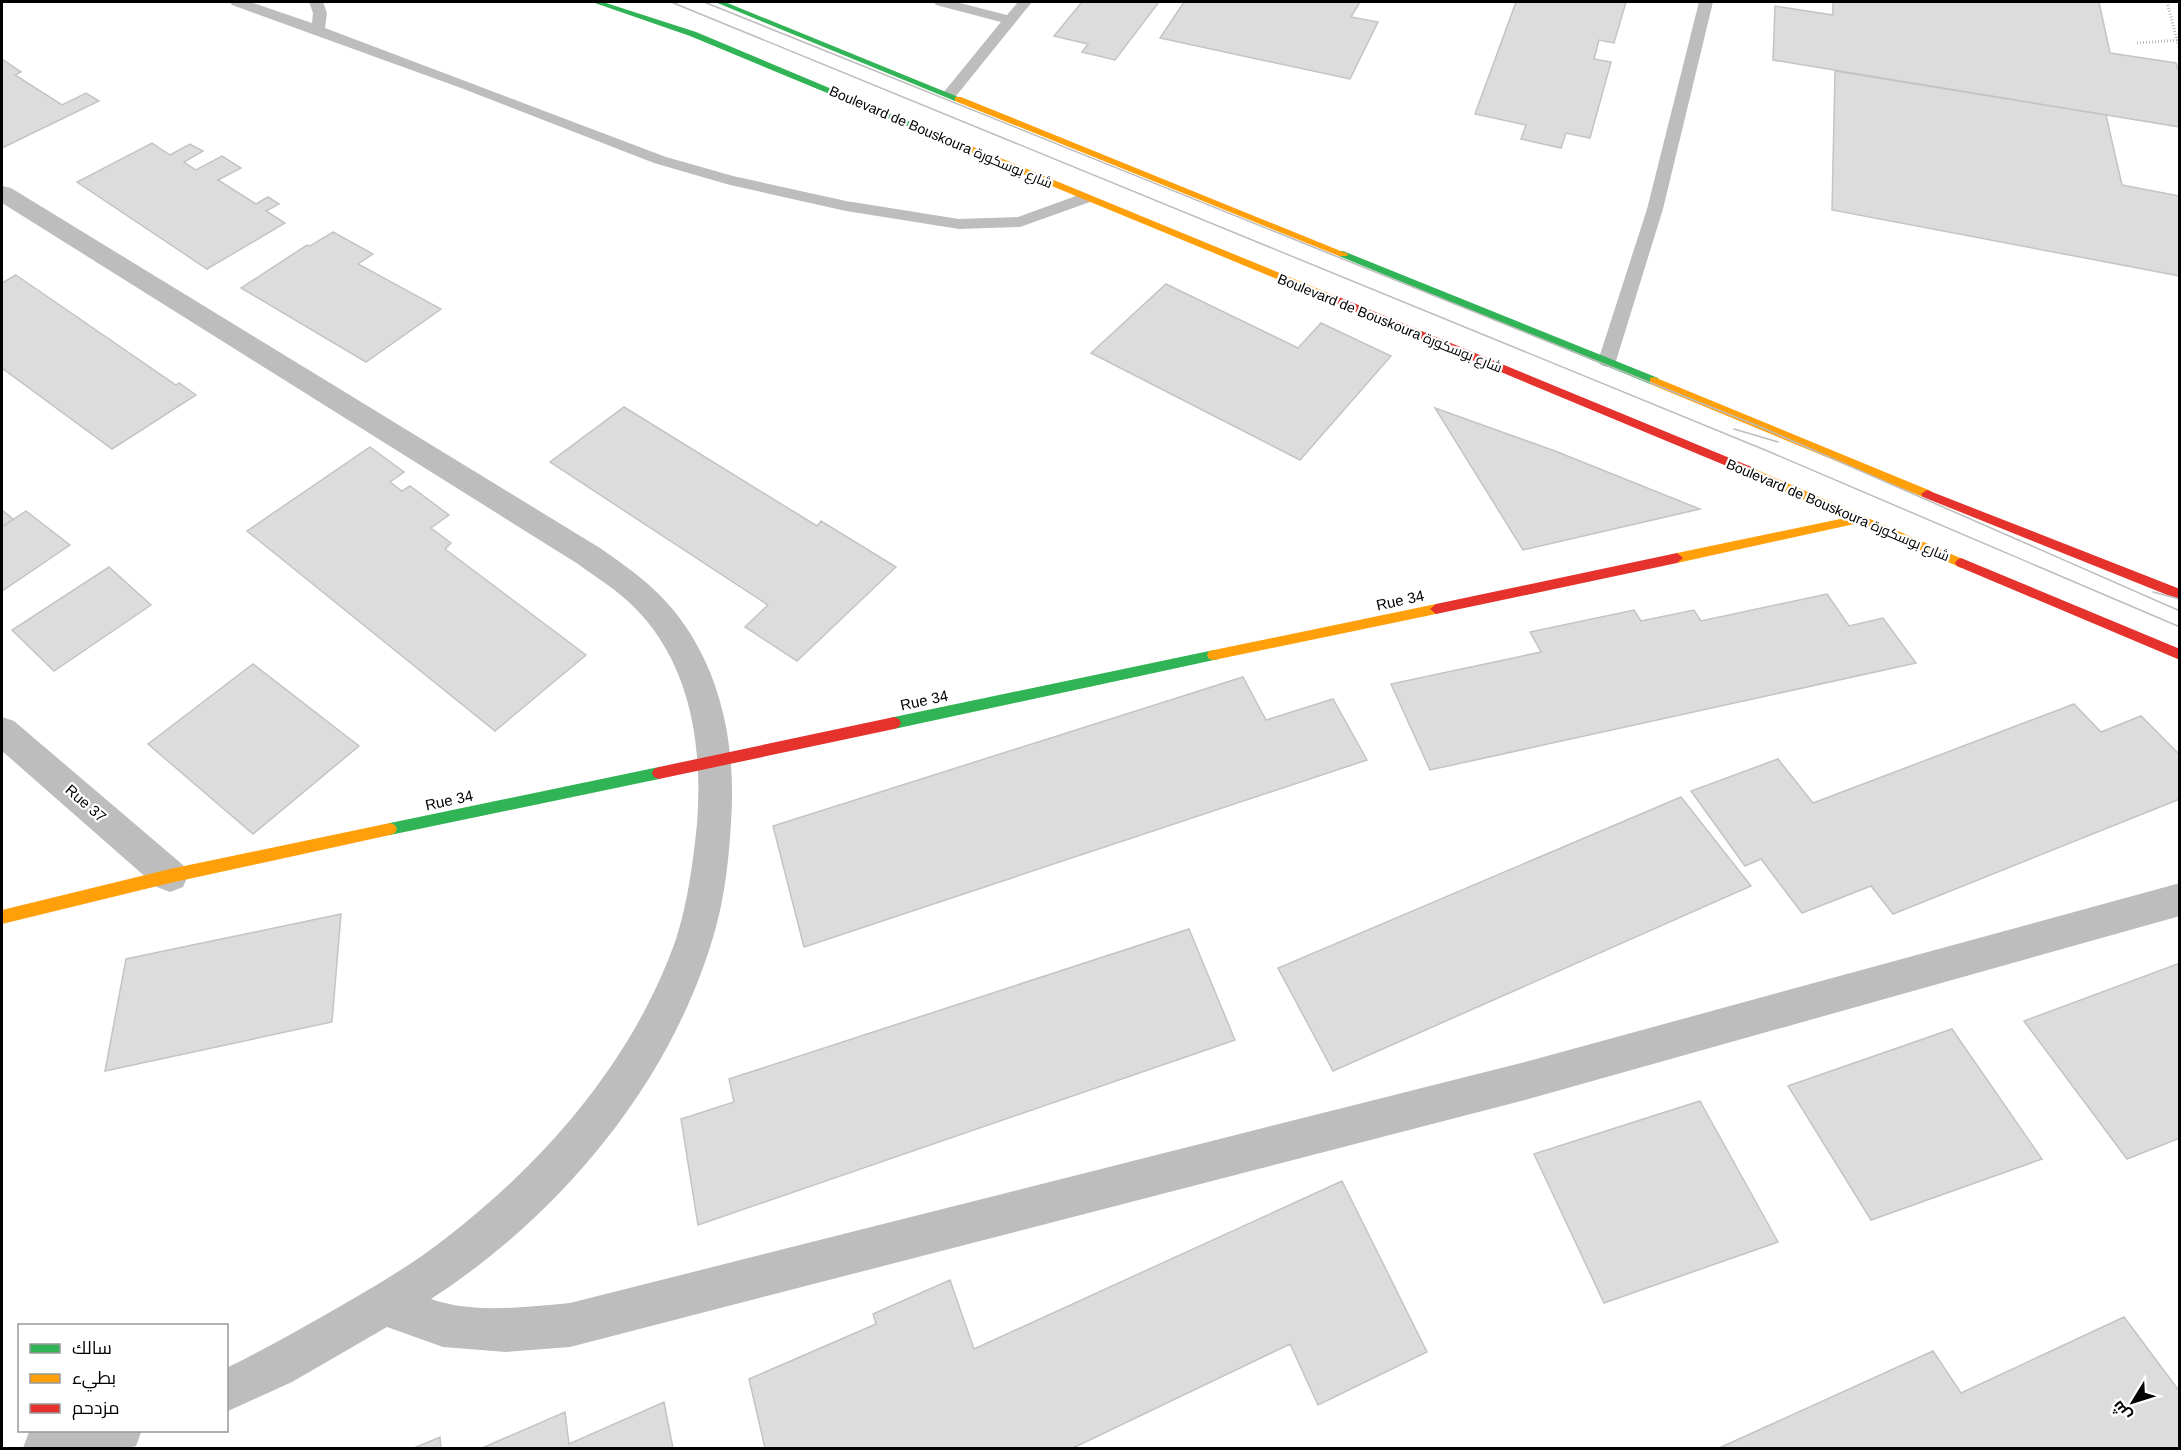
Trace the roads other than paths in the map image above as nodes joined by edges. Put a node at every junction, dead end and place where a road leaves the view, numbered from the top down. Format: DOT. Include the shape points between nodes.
graph roads {
  1 [pos="237,2"];
  2 [pos="316,2"];
  3 [pos="596,2"];
  4 [pos="719,2"];
  5 [pos="941,2"];
  6 [pos="1025,2"];
  7 [pos="1706,2"];
  8 [pos="1010,20"];
  9 [pos="317,31"];
  10 [pos="951,93"];
  11 [pos="2,193"];
  12 [pos="1084,198"];
  13 [pos="1607,361"];
  14 [pos="1855,520"];
  15 [pos="2180,595"];
  16 [pos="2180,655"];
  17 [pos="2,731"];
  18 [pos="715,760"];
  19 [pos="170,876"];
  20 [pos="2180,899"];
  21 [pos="2,917"];
  22 [pos="383,1304"];
  23 [pos="228,1389"];
  24 [pos="116,1432"];
  25 [pos="45,1449"];
  1 -- 9 [label="lane"];
  2 -- 9 [label="lane" via="321,10"];
  3 -- 12 [label="street, Boulevard de Bouskoura شارع بوسكورة" via="693,34"];
  4 -- 10 [label="street"];
  5 -- 8 [label="lane"];
  6 -- 8 [label="lane"];
  7 -- 13 [label="lane" via="1655,208"];
  8 -- 10 [label="lane"];
  9 -- 12 [label="lane" via="660,160 846,206 958,224 1020,222"];
  10 -- 13 [label="street"];
  11 -- 18 [label="street" via="589,556 650,603 686,651 703,692"];
  12 -- 14 [label="street, Boulevard de Bouskoura شارع بوسكورة" via="1744,470"];
  13 -- 15 [label="street"];
  14 -- 16 [label="street, Boulevard de Bouskoura شارع بوسكورة"];
  14 -- 18 [label="street, Rue 34"];
  17 -- 19 [label="street, Rue 37"];
  18 -- 19 [label="street, Rue 34"];
  18 -- 22 [label="street" via="716,809 694,938 670,1002 633,1068 585,1134 528,1195 459,1254"];
  19 -- 21 [label="street, Rue 34"];
  20 -- 22 [label="street" via="1525,1081 570,1325 506,1330 443,1325"];
  22 -- 23 [label="street" via="270,1372"];
  24 -- 25 [label="street"];
}
